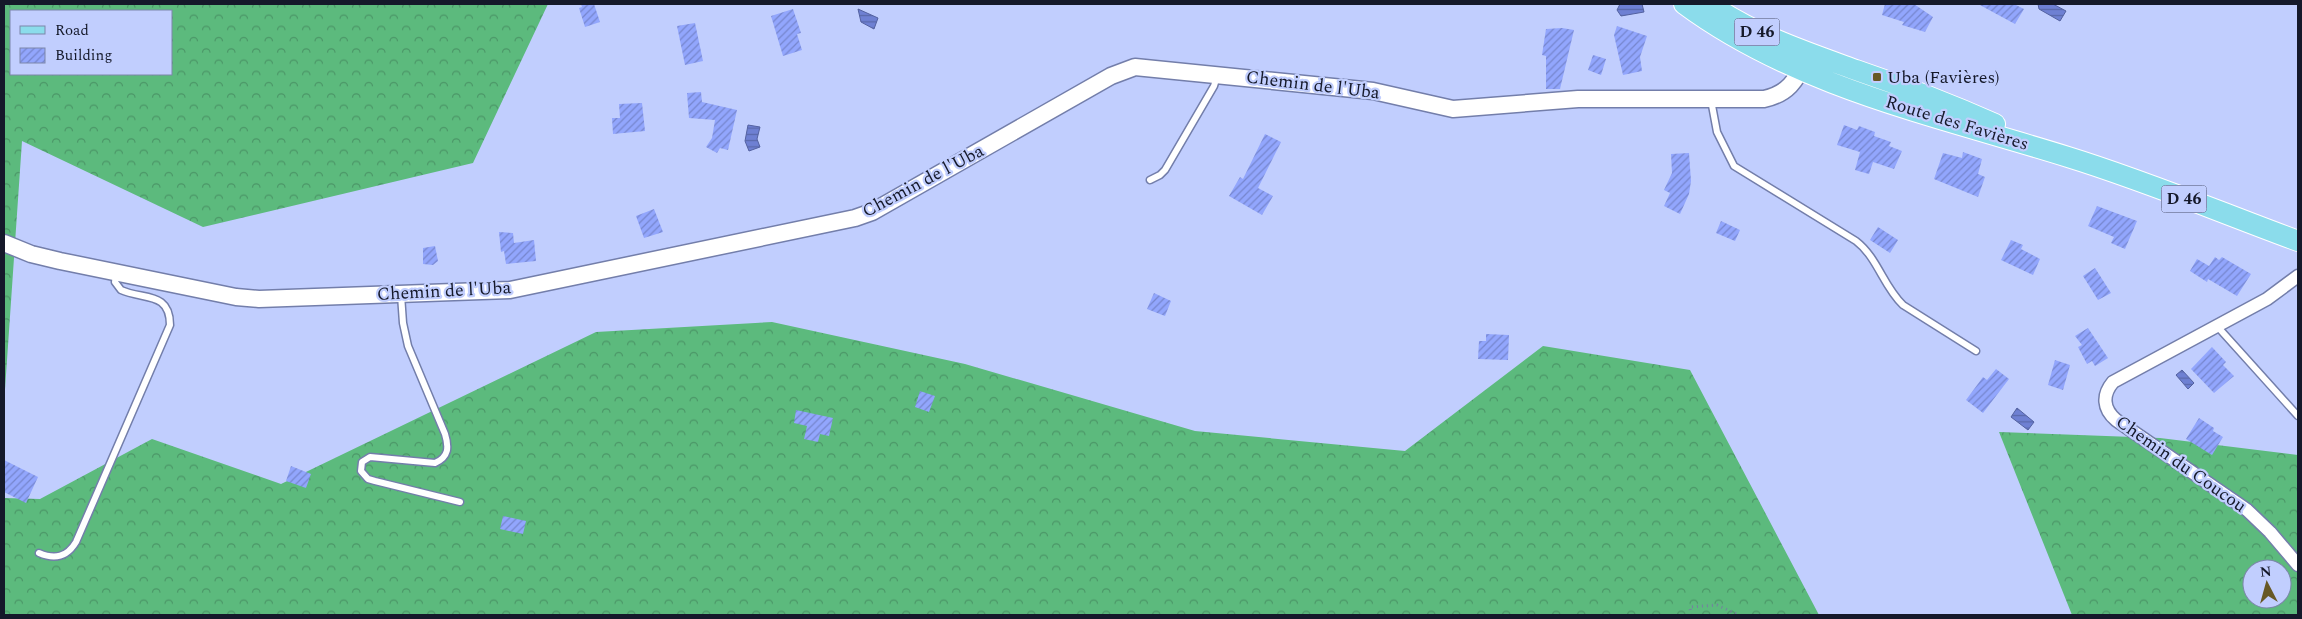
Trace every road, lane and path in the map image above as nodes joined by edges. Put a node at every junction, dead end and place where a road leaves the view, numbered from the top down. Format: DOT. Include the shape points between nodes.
graph roads {
  1 [pos="1684,4"];
  2 [pos="1710,4"];
  3 [pos="1804,61"];
  4 [pos="1218,74"];
  5 [pos="1710,98"];
  6 [pos="1150,180"];
  7 [pos="2298,241"];
  8 [pos="4,243"];
  9 [pos="116,274"];
  10 [pos="2298,276"];
  11 [pos="401,294"];
  12 [pos="2216,325"];
  13 [pos="1976,351"];
  14 [pos="2298,416"];
  15 [pos="460,502"];
  16 [pos="39,553"];
  17 [pos="2298,565"];
  18 [pos="1691,615"];
  19 [pos="1739,615"];
  1 -- 3 [label="main road, Route des Favières / D 46" via="1762,53"];
  2 -- 3 [label="main road, D 46" via="1773,39"];
  3 -- 5 [label="street, Chemin de l'Uba" via="1788,89 1772,97"];
  3 -- 7 [label="main road, Route des Favières / D 46" via="1956,106 2070,158"];
  4 -- 5 [label="street, Chemin de l'Uba" via="1373,92 1453,109 1578,99"];
  4 -- 6 [label="lane" via="1165,170"];
  4 -- 11 [label="street, Chemin de l'Uba" via="1142,67 1124,70 872,212 855,218 510,290"];
  5 -- 13 [label="lane" via="1717,132 1734,166 1856,241 1872,257 1893,295 1903,305"];
  8 -- 9 [label="street, Chemin de l'Uba" via="31,254"];
  9 -- 11 [label="street, Chemin de l'Uba" via="248,298"];
  9 -- 16 [label="lane" via="115,282 121,290 163,303 169,312 170,325 76,542 63,556"];
  10 -- 12 [label="street, Chemin du Coucou" via="2267,299"];
  11 -- 15 [label="lane" via="408,346 448,448 444,458 435,463 375,456 362,462 361,471 374,481"];
  12 -- 14 [label="lane"];
  12 -- 17 [label="street, Chemin du Coucou" via="2113,382 2106,395 2107,409 2116,420 2247,510"];
  18 -- 19 [label="path" via="1690,607 1717,606"];
}
